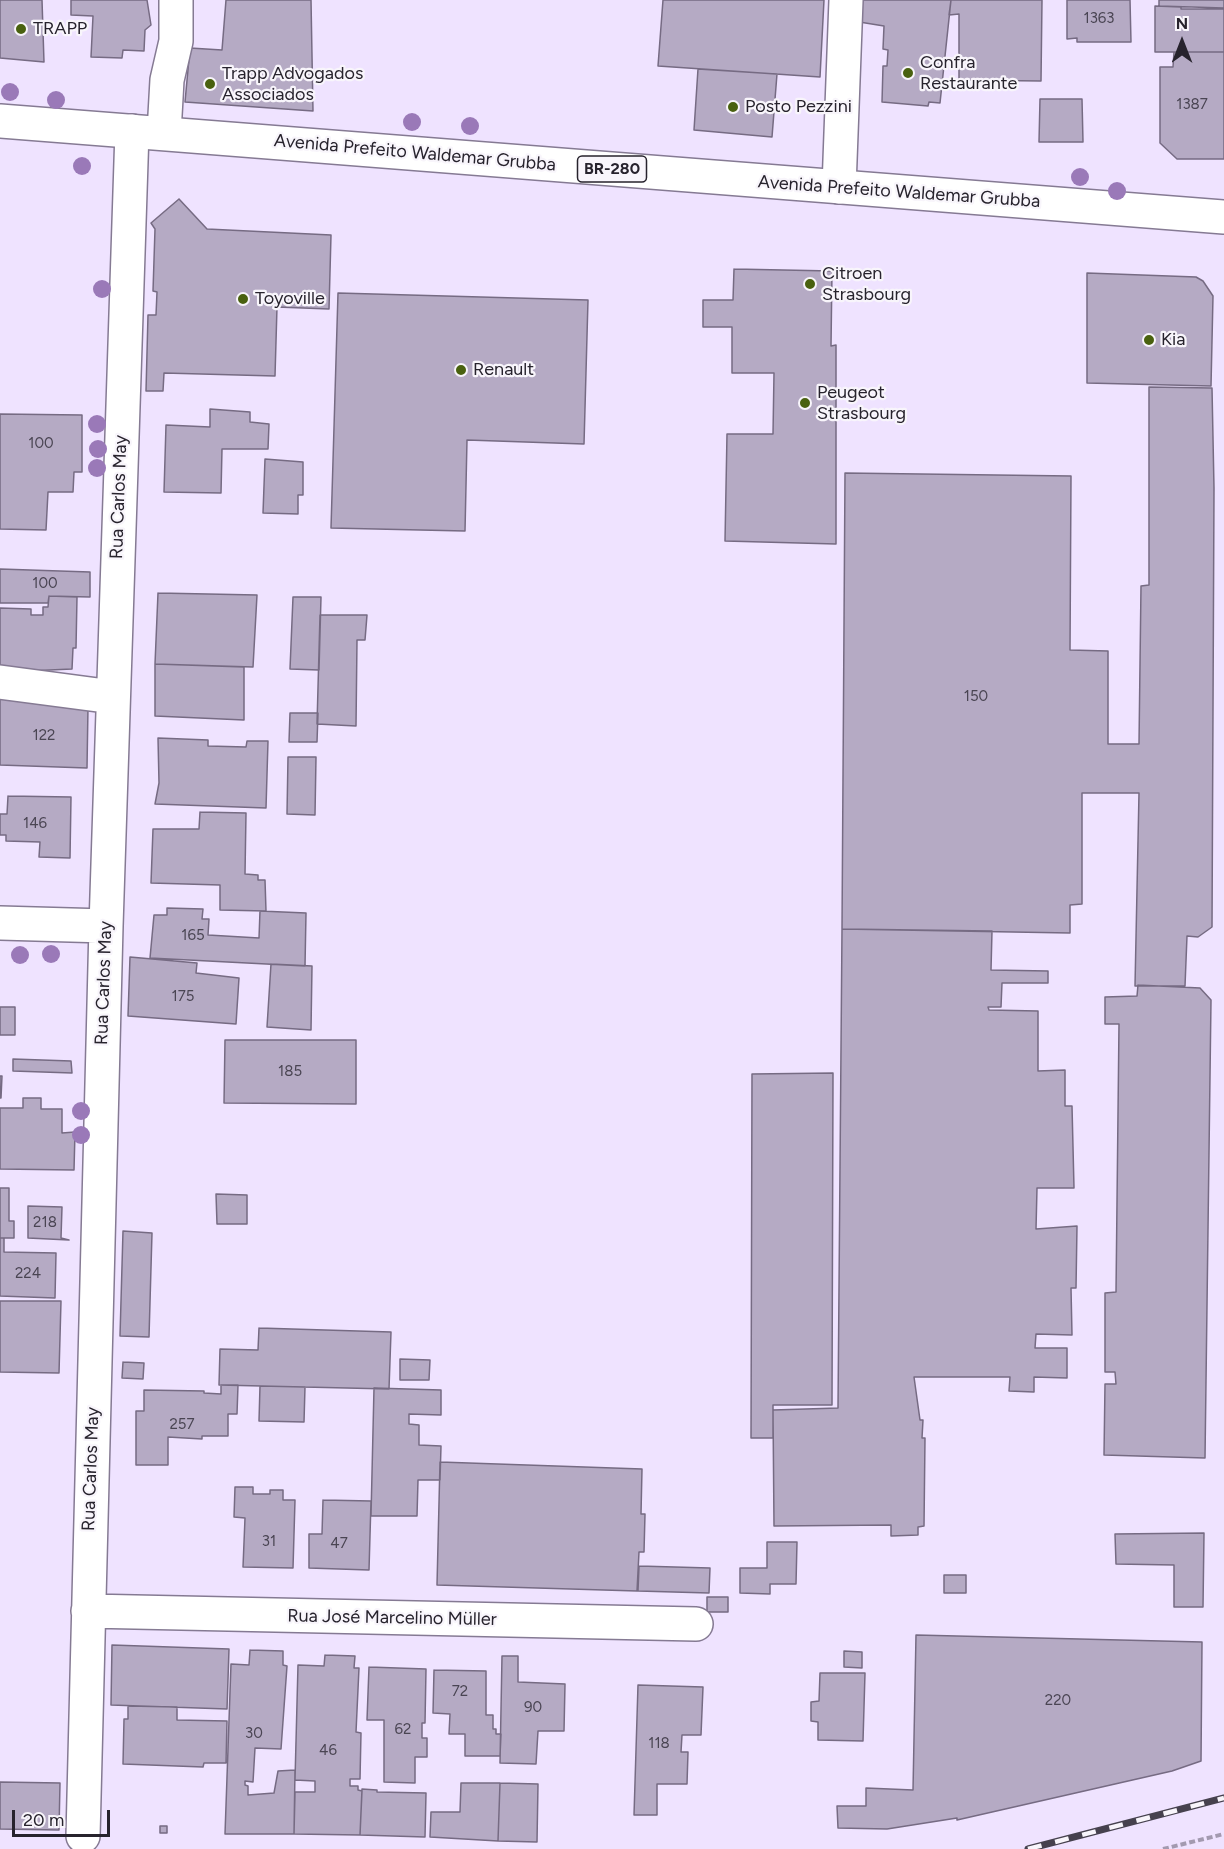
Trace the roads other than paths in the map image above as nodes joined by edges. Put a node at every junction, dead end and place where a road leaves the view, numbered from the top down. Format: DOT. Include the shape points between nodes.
graph roads {
  1 [pos="176,0"];
  2 [pos="846,0"];
  3 [pos="0,121"];
  4 [pos="132,131"];
  5 [pos="164,133"];
  6 [pos="839,187"];
  7 [pos="1224,217"];
  8 [pos="0,682"];
  9 [pos="113,697"];
  10 [pos="0,923"];
  11 [pos="106,926"];
  12 [pos="88,1611"];
  13 [pos="696,1624"];
  14 [pos="83,1836"];
  1 -- 5 [label="main road" via="176,40 167,80"];
  2 -- 6 [label="main road"];
  3 -- 4 [label="main road, Avenida Prefeito Waldemar Grubba / BR-280"];
  4 -- 5 [label="main road, Avenida Prefeito Waldemar Grubba / BR-280"];
  4 -- 9 [label="main road, Rua Carlos May"];
  5 -- 6 [label="main road, Avenida Prefeito Waldemar Grubba / BR-280"];
  6 -- 7 [label="main road, Avenida Prefeito Waldemar Grubba / BR-280"];
  8 -- 9 [label="main road"];
  9 -- 11 [label="main road, Rua Carlos May"];
  10 -- 11 [label="main road"];
  11 -- 12 [label="main road, Rua Carlos May"];
  12 -- 13 [label="main road, Rua José Marcelino Müller"];
  12 -- 14 [label="main road, Rua Carlos May"];
}
